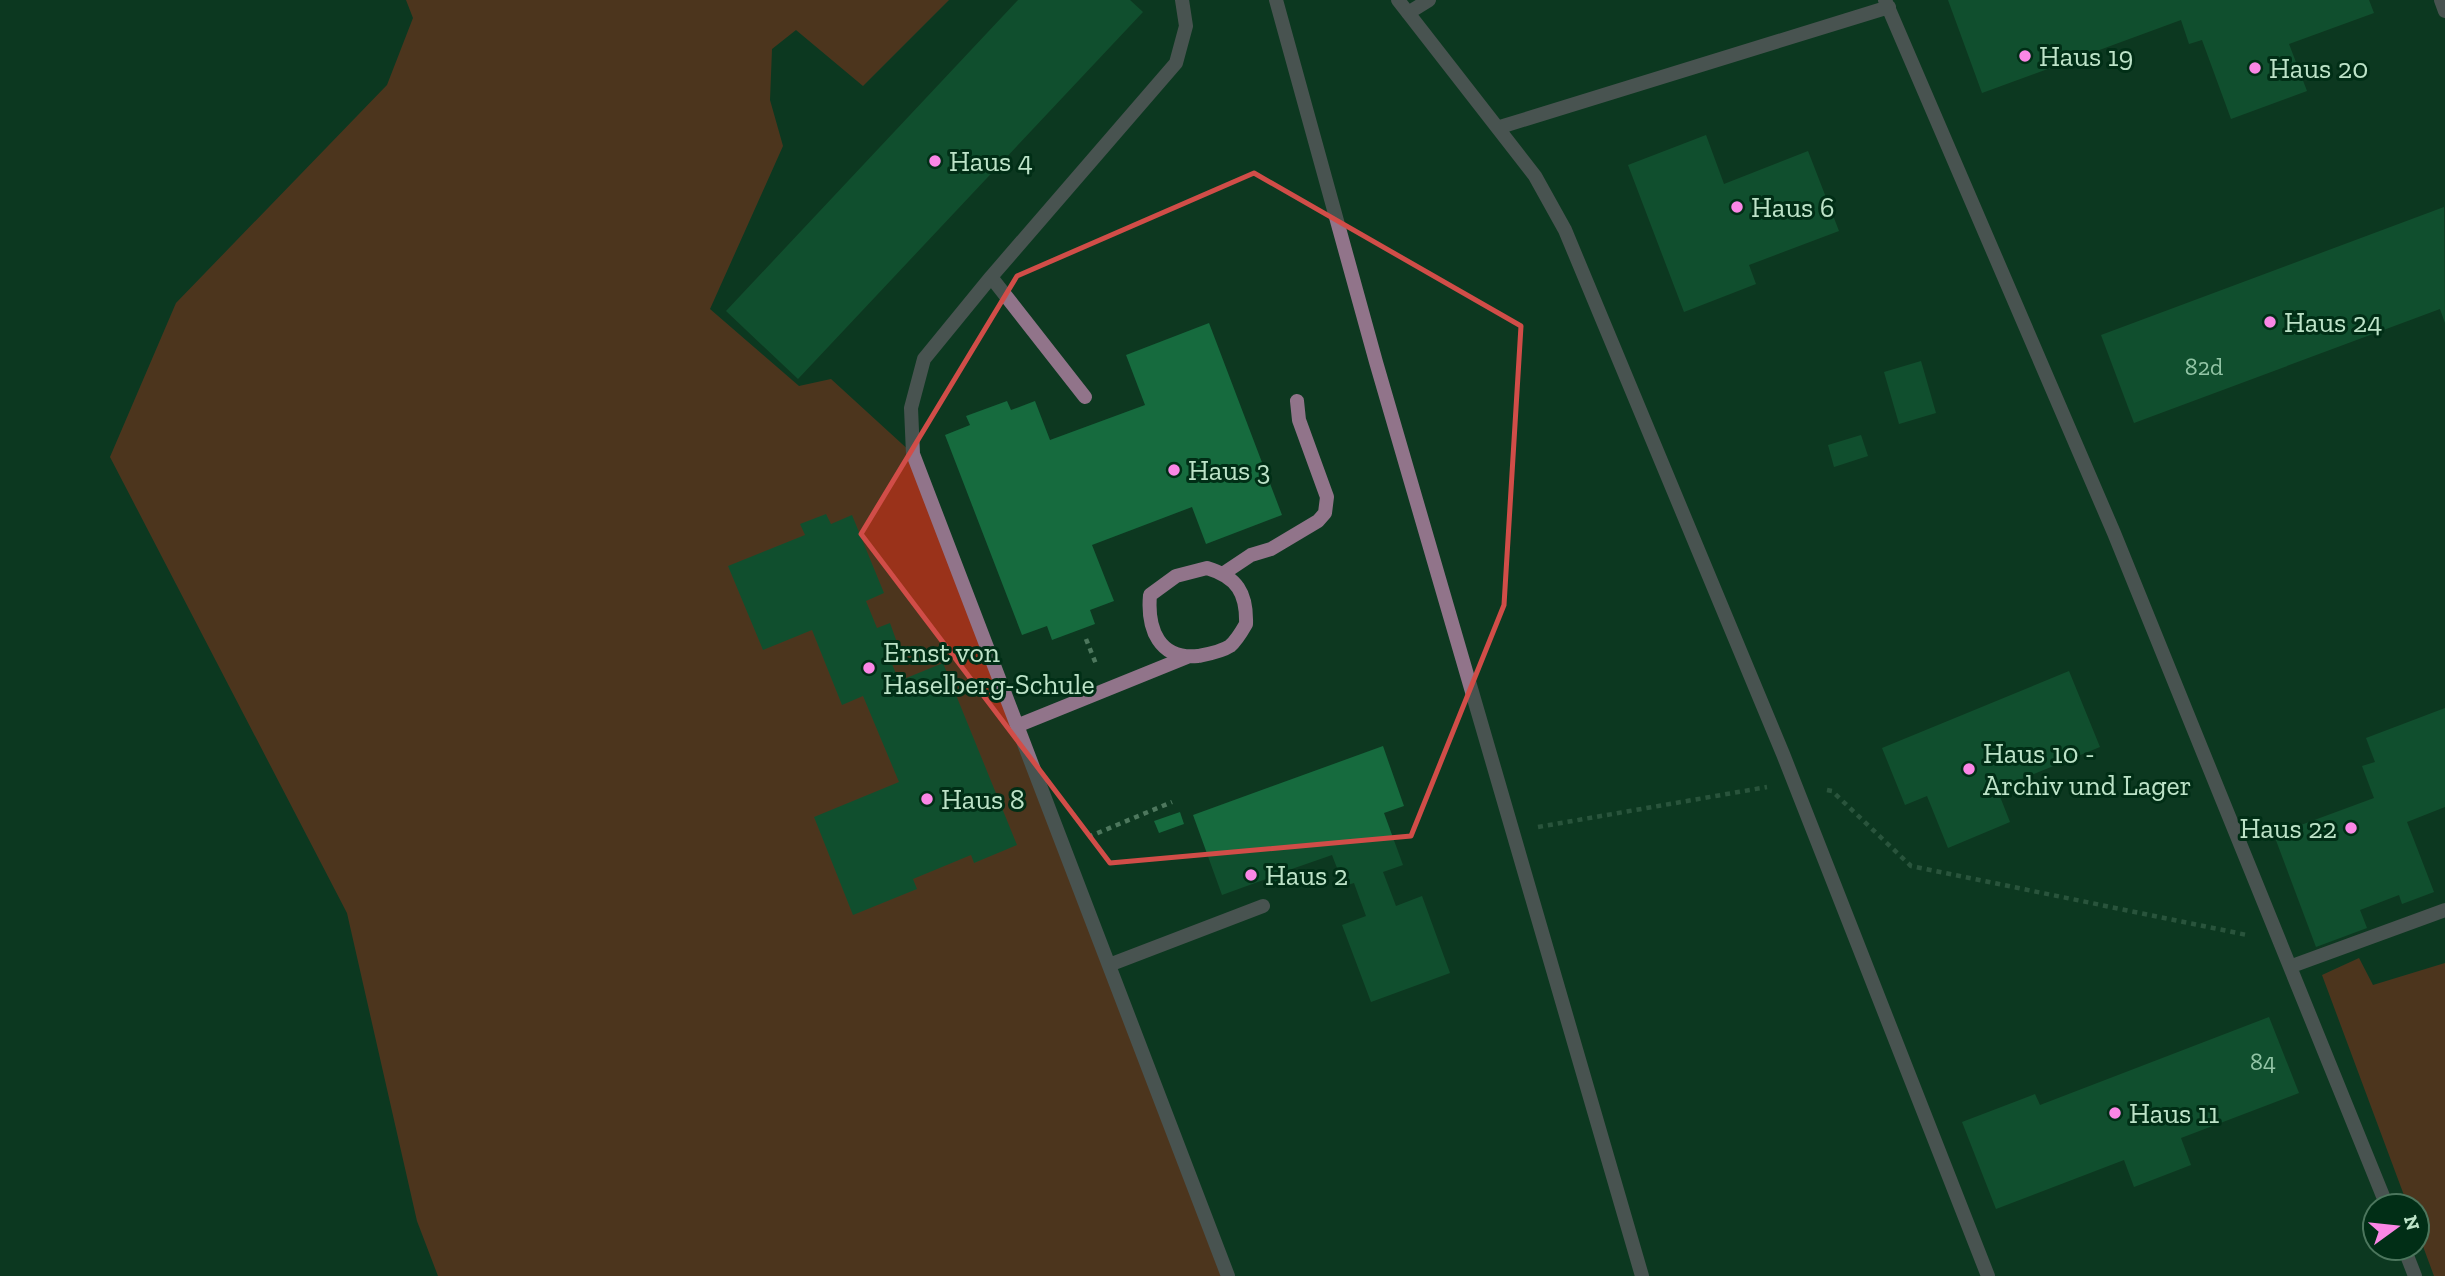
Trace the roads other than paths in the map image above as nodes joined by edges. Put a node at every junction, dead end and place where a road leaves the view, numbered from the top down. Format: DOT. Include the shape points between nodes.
graph roads {
  1 [pos="1182,0"];
  2 [pos="1276,0"];
  3 [pos="1398,0"];
  4 [pos="1429,0"];
  5 [pos="2441,0"];
  6 [pos="1887,3"];
  7 [pos="2445,11"];
  8 [pos="1408,13"];
  9 [pos="1500,127"];
  10 [pos="991,277"];
  11 [pos="1085,397"];
  12 [pos="1297,401"];
  13 [pos="1224,573"];
  14 [pos="1187,657"];
  15 [pos="1019,725"];
  16 [pos="1263,906"];
  17 [pos="2445,910"];
  18 [pos="1109,965"];
  19 [pos="2292,966"];
  20 [pos="2381,1192"];
  21 [pos="1228,1276"];
  22 [pos="1642,1276"];
  23 [pos="1987,1276"];
  1 -- 10 [label="lane" via="1186,26 1176,63"];
  2 -- 22 [label="lane" via="1379,376"];
  3 -- 8 [label="lane"];
  4 -- 8 [label="lane"];
  5 -- 7 [label="lane"];
  6 -- 9 [label="lane"];
  6 -- 19 [label="lane" via="2109,521"];
  8 -- 9 [label="lane"];
  9 -- 23 [label="lane" via="1565,230 1793,782"];
  10 -- 11 [label="lane"];
  10 -- 15 [label="lane" via="924,359 911,408 913,454"];
  12 -- 13 [label="lane" via="1299,420 1326,497 1325,513"];
  13 -- 14 [label="lane" via="1243,592 1247,624 1231,645"];
  13 -- 14 [label="lane" via="1207,568 1190,571 1150,595 1150,624 1157,640 1167,652"];
  14 -- 15 [label="lane"];
  15 -- 18 [label="lane"];
  16 -- 18 [label="lane"];
  17 -- 19 [label="lane"];
  18 -- 21 [label="lane"];
  19 -- 20 [label="lane"];
}
